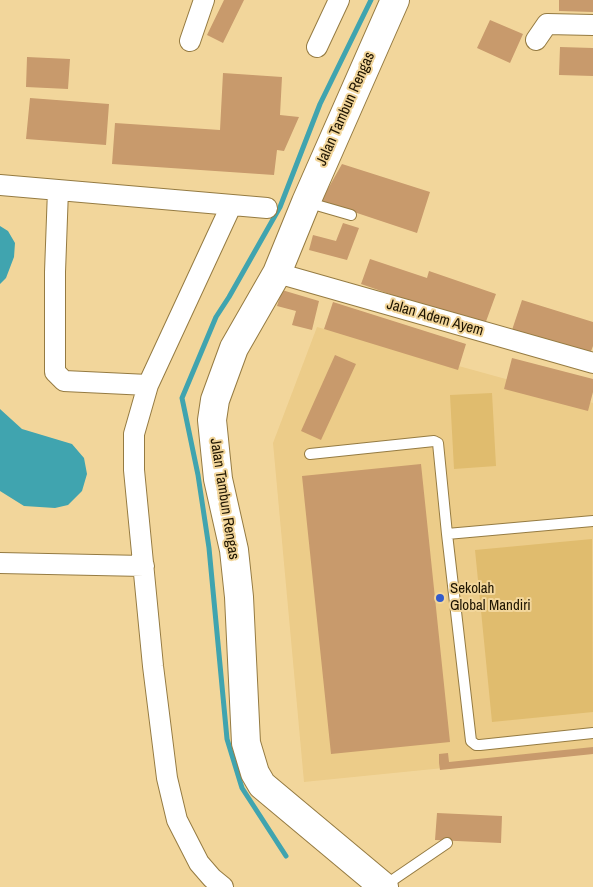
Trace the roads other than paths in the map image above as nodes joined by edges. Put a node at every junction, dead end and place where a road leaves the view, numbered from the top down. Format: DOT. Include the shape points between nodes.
graph roads {
  1 [pos="204,0"];
  2 [pos="339,0"];
  3 [pos="395,0"];
  4 [pos="593,25"];
  5 [pos="536,40"];
  6 [pos="190,41"];
  7 [pos="317,47"];
  8 [pos="0,184"];
  9 [pos="58,190"];
  10 [pos="306,202"];
  11 [pos="231,206"];
  12 [pos="267,208"];
  13 [pos="351,215"];
  14 [pos="277,273"];
  15 [pos="593,362"];
  16 [pos="148,385"];
  17 [pos="310,454"];
  18 [pos="593,521"];
  19 [pos="447,534"];
  20 [pos="0,563"];
  21 [pos="144,566"];
  22 [pos="593,733"];
  23 [pos="447,843"];
  24 [pos="223,887"];
  25 [pos="383,887"];
  1 -- 6 [label="street"];
  2 -- 7 [label="street"];
  3 -- 10 [label="street, Jalan Tambun Rengas"];
  4 -- 5 [label="street" via="547,24"];
  8 -- 9 [label="street"];
  9 -- 11 [label="street"];
  9 -- 16 [label="street" via="55,372 64,382"];
  10 -- 13 [label="lane"];
  10 -- 14 [label="street, Jalan Tambun Rengas"];
  11 -- 12 [label="street"];
  11 -- 16 [label="street"];
  14 -- 15 [label="street, Jalan Adem Ayem"];
  14 -- 25 [label="street, Jalan Tambun Rengas" via="234,348 215,400 212,420 218,479 234,550 239,597 246,743 262,785"];
  16 -- 21 [label="street" via="134,434 134,470"];
  17 -- 19 [label="lane" via="434,440 438,443"];
  18 -- 19 [label="lane"];
  19 -- 22 [label="lane" via="471,741 480,745"];
  20 -- 21 [label="street"];
  21 -- 24 [label="street" via="166,768 177,820 199,863"];
  23 -- 25 [label="lane"];
}
